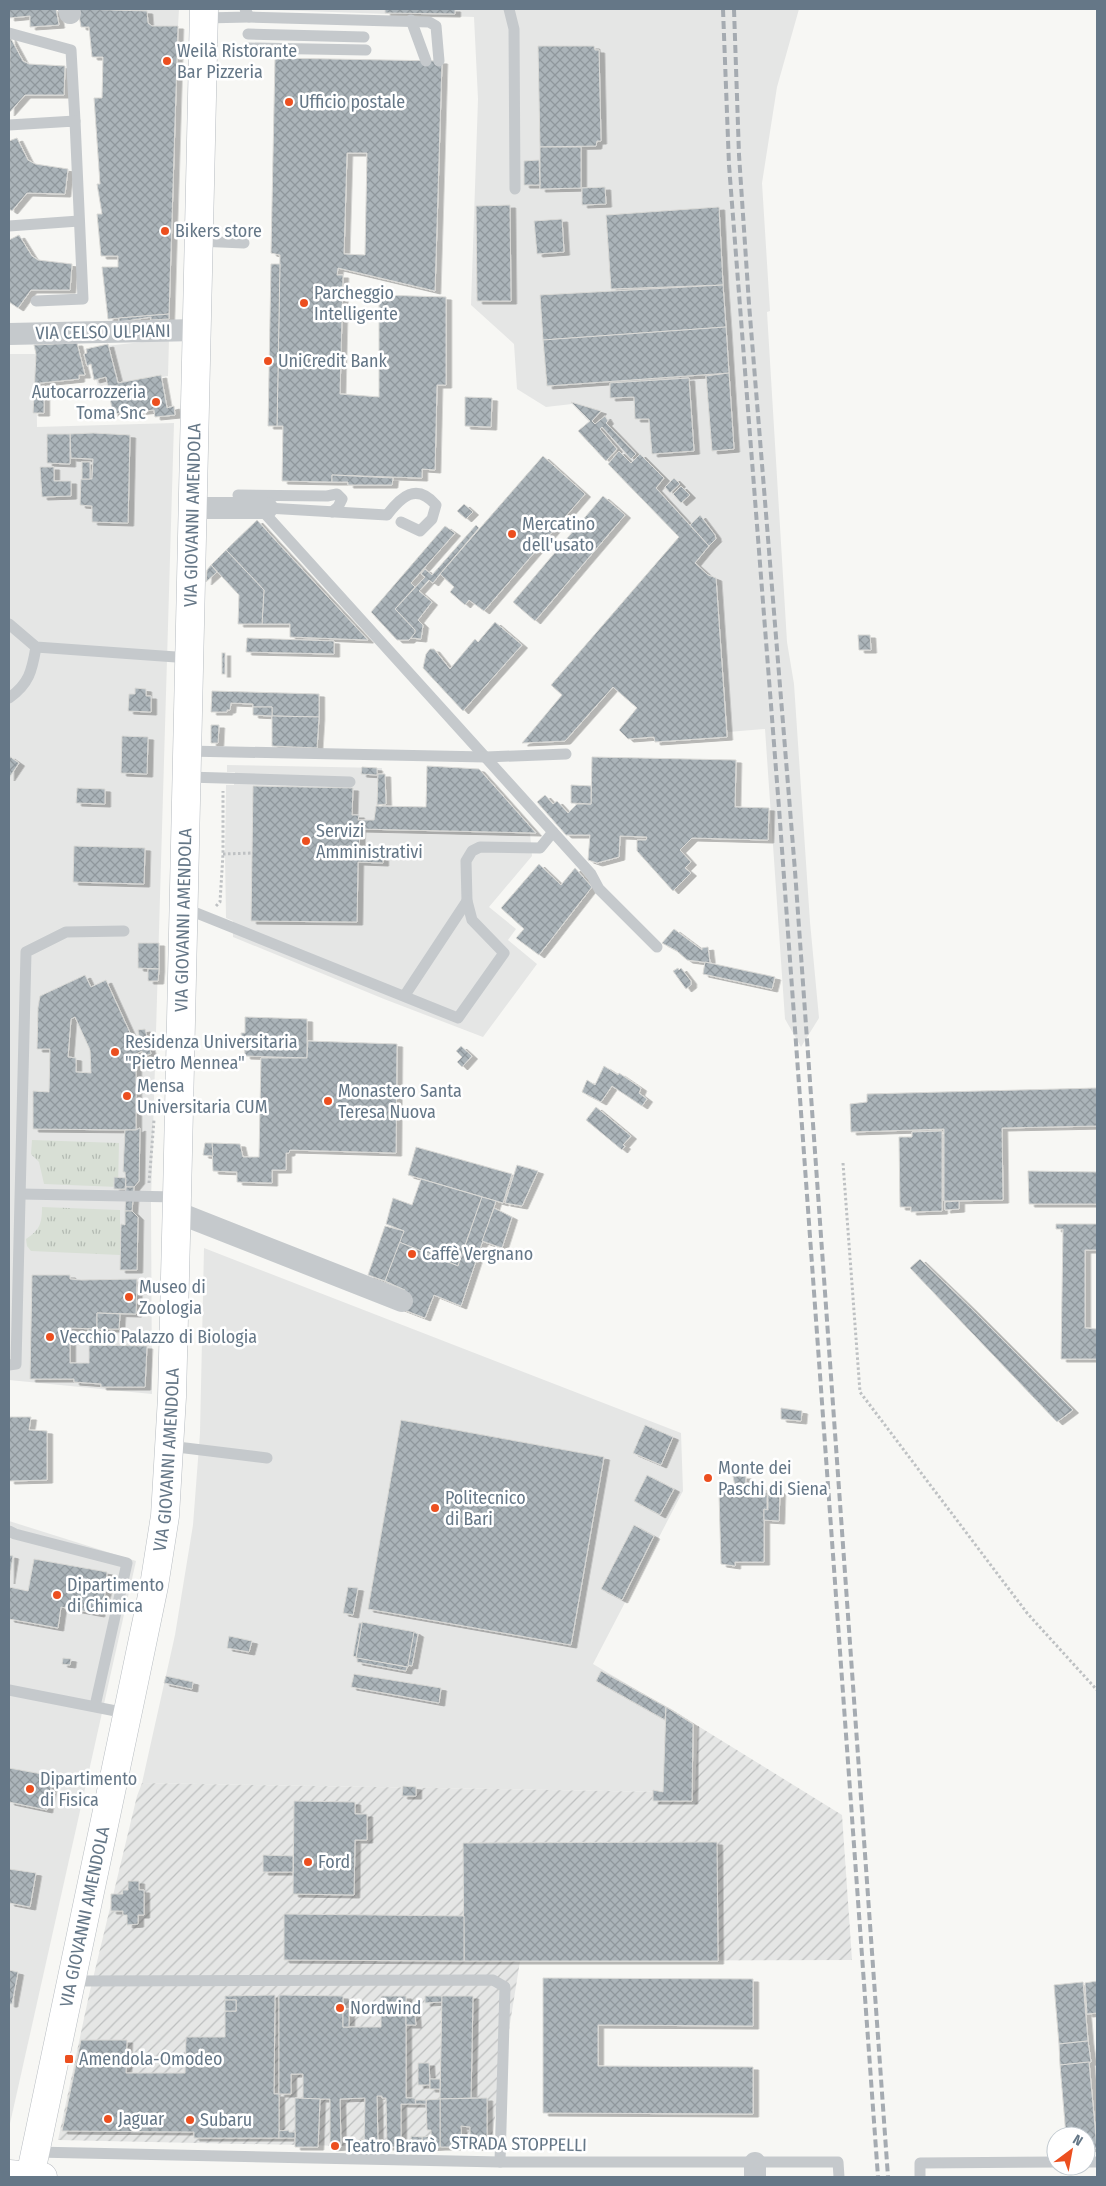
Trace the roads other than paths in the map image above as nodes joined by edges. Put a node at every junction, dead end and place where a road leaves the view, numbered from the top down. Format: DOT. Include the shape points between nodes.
graph roads {
  1 [pos="509,9"];
  2 [pos="203,11"];
  3 [pos="247,13"];
  4 [pos="411,20"];
  5 [pos="9,33"];
  6 [pos="248,34"];
  7 [pos="364,37"];
  8 [pos="248,48"];
  9 [pos="366,50"];
  10 [pos="426,61"];
  11 [pos="439,61"];
  12 [pos="75,121"];
  13 [pos="9,125"];
  14 [pos="516,189"];
  15 [pos="80,221"];
  16 [pos="9,226"];
  17 [pos="198,241"];
  18 [pos="244,243"];
  19 [pos="36,301"];
  20 [pos="197,330"];
  21 [pos="9,334"];
  22 [pos="238,495"];
  23 [pos="191,508"];
  24 [pos="264,508"];
  25 [pos="332,512"];
  26 [pos="400,522"];
  27 [pos="9,624"];
  28 [pos="36,647"];
  29 [pos="190,658"];
  30 [pos="9,698"];
  31 [pos="566,754"];
  32 [pos="486,758"];
  33 [pos="187,764"];
  34 [pos="350,782"];
  35 [pos="553,832"];
  36 [pos="467,901"];
  37 [pos="184,908"];
  38 [pos="124,931"];
  39 [pos="657,947"];
  40 [pos="405,995"];
  41 [pos="20,1194"];
  42 [pos="177,1204"];
  43 [pos="402,1301"];
  44 [pos="9,1364"];
  45 [pos="169,1446"];
  46 [pos="267,1458"];
  47 [pos="9,1531"];
  48 [pos="9,1690"];
  49 [pos="95,1706"];
  50 [pos="126,1713"];
  51 [pos="71,1981"];
  52 [pos="500,2162"];
  53 [pos="1046,2162"];
  54 [pos="755,2170"];
  55 [pos="29,2171"];
  56 [pos="839,2177"];
  57 [pos="920,2177"];
  1 -- 14 [label="lane" via="514,29"];
  2 -- 3 [label="lane"];
  2 -- 17 [label="main road, VIA GIOVANNI AMENDOLA"];
  3 -- 4 [label="lane"];
  4 -- 10 [label="lane"];
  4 -- 11 [label="lane" via="436,26"];
  5 -- 12 [label="lane" via="71,50"];
  6 -- 7 [label="lane"];
  8 -- 9 [label="lane"];
  12 -- 13 [label="lane"];
  12 -- 15 [label="lane"];
  15 -- 16 [label="lane"];
  15 -- 19 [label="lane" via="83,299"];
  17 -- 18 [label="lane"];
  17 -- 20 [label="main road, VIA GIOVANNI AMENDOLA"];
  20 -- 21 [label="street, VIA CELSO ULPIANI"];
  20 -- 23 [label="main road, VIA GIOVANNI AMENDOLA"];
  22 -- 25 [label="lane" via="337,494 342,499"];
  23 -- 24 [label="street"];
  23 -- 29 [label="main road, VIA GIOVANNI AMENDOLA"];
  24 -- 25 [label="lane"];
  24 -- 32 [label="lane"];
  25 -- 26 [label="lane" via="387,515 399,500 415,493 424,495 436,505 432,519 420,530"];
  27 -- 28 [label="lane"];
  28 -- 29 [label="lane"];
  28 -- 30 [label="lane" via="33,668 22,689"];
  29 -- 33 [label="main road, VIA GIOVANNI AMENDOLA"];
  31 -- 32 [label="lane"];
  32 -- 33 [label="lane"];
  32 -- 35 [label="lane"];
  33 -- 34 [label="lane"];
  33 -- 37 [label="main road, VIA GIOVANNI AMENDOLA"];
  35 -- 36 [label="lane" via="540,848 480,847 472,851 466,861"];
  35 -- 39 [label="lane" via="591,874 599,889"];
  36 -- 40 [label="lane"];
  36 -- 40 [label="lane" via="472,920 504,953 458,1018"];
  37 -- 40 [label="lane"];
  37 -- 42 [label="main road, VIA GIOVANNI AMENDOLA"];
  38 -- 41 [label="lane" via="66,932 26,952"];
  41 -- 42 [label="lane"];
  41 -- 44 [label="lane" via="16,1364"];
  42 -- 43 [label="street"];
  42 -- 45 [label="main road, VIA GIOVANNI AMENDOLA"];
  45 -- 46 [label="lane"];
  45 -- 50 [label="main road, VIA GIOVANNI AMENDOLA" via="165,1516 158,1560"];
  47 -- 49 [label="lane" via="127,1563"];
  48 -- 49 [label="lane"];
  49 -- 50 [label="lane"];
  50 -- 51 [label="main road, VIA GIOVANNI AMENDOLA"];
  51 -- 52 [label="lane" via="493,1980 505,1987"];
  51 -- 55 [label="main road, VIA GIOVANNI AMENDOLA"];
  52 -- 54 [label="lane, STRADA STOPPELLI"];
  52 -- 55 [label="lane, STRADA STOPPELLI"];
  53 -- 57 [label="lane" via="920,2162"];
  54 -- 56 [label="lane, STRADA STOPPELLI" via="838,2162"];
}
